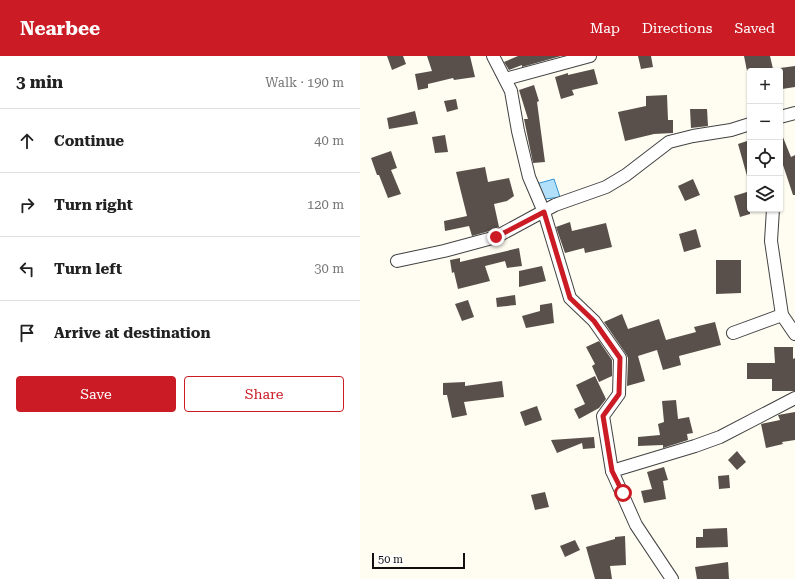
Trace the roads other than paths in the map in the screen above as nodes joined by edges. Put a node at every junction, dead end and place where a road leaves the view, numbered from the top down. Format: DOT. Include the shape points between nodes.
graph roads {
  1 [pos="493,56"];
  2 [pos="590,56"];
  3 [pos="504,79"];
  4 [pos="795,113"];
  5 [pos="783,116"];
  6 [pos="747,125"];
  7 [pos="544,212"];
  8 [pos="773,212"];
  9 [pos="397,261"];
  10 [pos="782,315"];
  11 [pos="733,333"];
  12 [pos="795,334"];
  13 [pos="795,398"];
  14 [pos="612,471"];
  15 [pos="672,579"];
  1 -- 3 [label="street"];
  2 -- 3 [label="street"];
  3 -- 7 [label="street" via="511,91 529,177"];
  4 -- 5 [label="street"];
  6 -- 7 [label="street" via="669,142 606,188 555,205"];
  7 -- 9 [label="street" via="496,237"];
  7 -- 14 [label="street" via="570,298 594,321 620,358 619,394 603,416"];
  8 -- 10 [label="street" via="771,241"];
  10 -- 11 [label="street"];
  10 -- 12 [label="street"];
  13 -- 14 [label="street" via="720,437"];
  14 -- 15 [label="street" via="636,525"];
}
